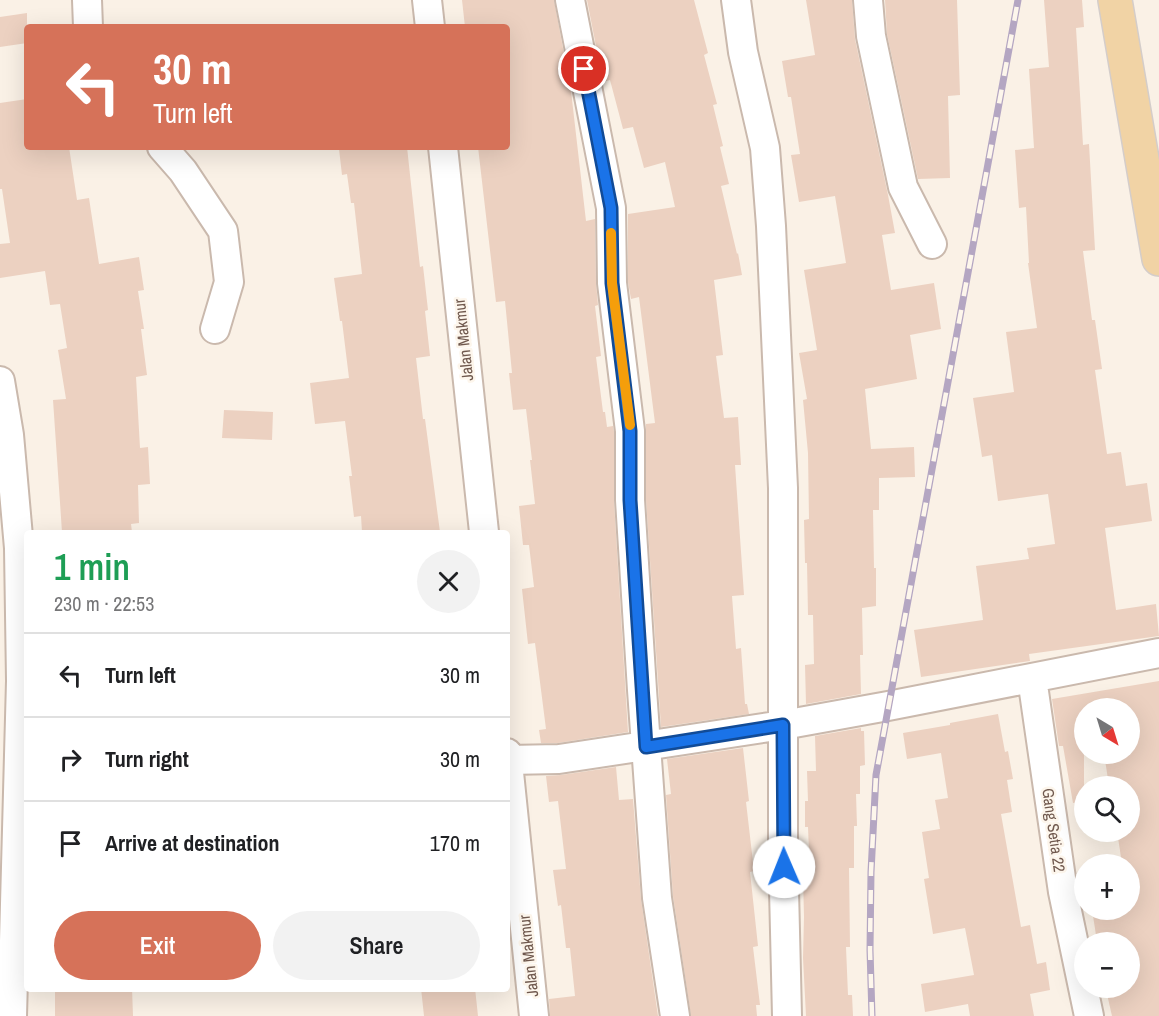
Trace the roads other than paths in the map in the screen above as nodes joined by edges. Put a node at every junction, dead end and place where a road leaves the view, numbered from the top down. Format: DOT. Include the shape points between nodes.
graph roads {
  1 [pos="87,0"];
  2 [pos="427,0"];
  3 [pos="570,0"];
  4 [pos="736,0"];
  5 [pos="868,0"];
  6 [pos="1115,0"];
  7 [pos="88,24"];
  8 [pos="430,24"];
  9 [pos="165,150"];
  10 [pos="443,150"];
  11 [pos="933,244"];
  12 [pos="1159,259"];
  13 [pos="215,329"];
  14 [pos="0,381"];
  15 [pos="3,413"];
  16 [pos="484,530"];
  17 [pos="10,636"];
  18 [pos="1159,653"];
  19 [pos="1032,678"];
  20 [pos="783,725"];
  21 [pos="646,747"];
  22 [pos="510,760"];
  23 [pos="510,780"];
  24 [pos="8,889"];
  25 [pos="12,1016"];
  26 [pos="534,1016"];
  27 [pos="675,1016"];
  28 [pos="786,1016"];
  29 [pos="1089,1016"];
  1 -- 7 [label="street"];
  2 -- 8 [label="street"];
  3 -- 21 [label="street" via="611,208 612,283 630,431 630,500"];
  4 -- 20 [label="street" via="743,52 765,148 771,226 783,488"];
  5 -- 11 [label="street" via="903,187"];
  6 -- 12 [label="main road"];
  9 -- 13 [label="street" via="223,231 229,282"];
  10 -- 16 [label="street, Jalan Makmur"];
  14 -- 15 [label="street"];
  15 -- 17 [label="street" via="9,435 19,548"];
  17 -- 24 [label="street" via="21,681"];
  18 -- 19 [label="street"];
  19 -- 20 [label="street"];
  19 -- 29 [label="street, Gang Setia 22" via="1063,892"];
  20 -- 21 [label="street"];
  20 -- 28 [label="street"];
  21 -- 22 [label="street" via="559,759"];
  21 -- 27 [label="street" via="657,898"];
  23 -- 26 [label="street, Jalan Makmur"];
  24 -- 25 [label="street"];
}
